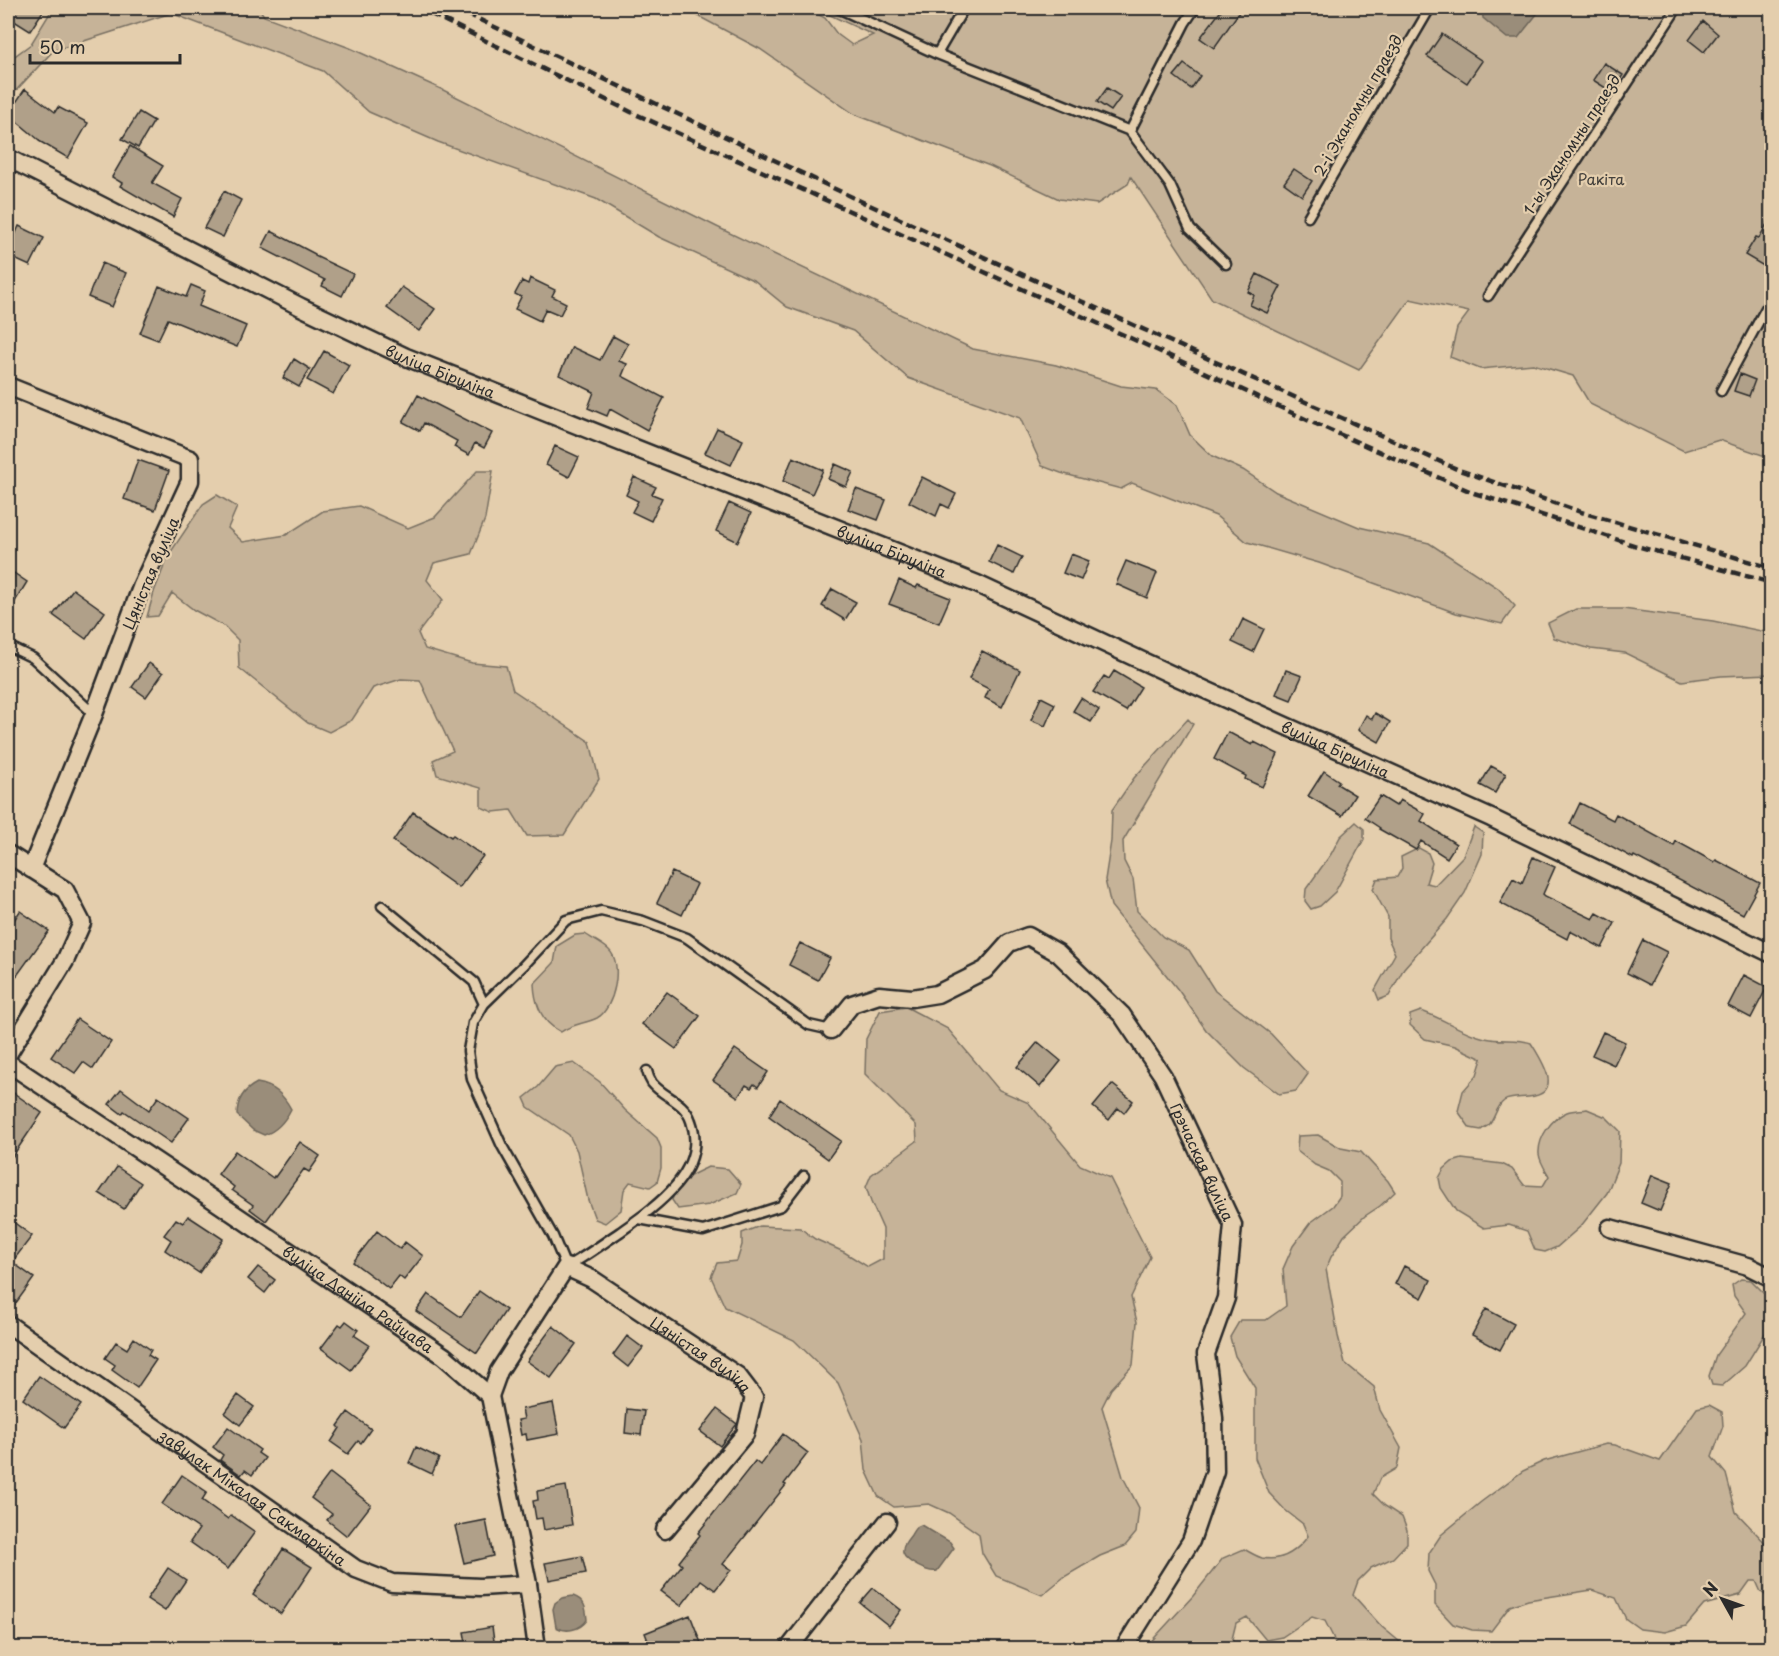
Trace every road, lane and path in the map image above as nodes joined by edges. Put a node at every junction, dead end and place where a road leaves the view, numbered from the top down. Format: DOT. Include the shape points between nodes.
graph roads {
  1 [pos="838,8"];
  2 [pos="964,8"];
  3 [pos="1196,8"];
  4 [pos="1430,8"];
  5 [pos="1677,8"];
  6 [pos="937,54"];
  7 [pos="1130,131"];
  8 [pos="8,158"];
  9 [pos="1308,217"];
  10 [pos="1226,264"];
  11 [pos="1488,296"];
  12 [pos="1772,297"];
  13 [pos="8,386"];
  14 [pos="1721,391"];
  15 [pos="8,646"];
  16 [pos="94,714"];
  17 [pos="8,854"];
  18 [pos="31,869"];
  19 [pos="382,906"];
  20 [pos="1772,954"];
  21 [pos="484,1004"];
  22 [pos="831,1030"];
  23 [pos="8,1054"];
  24 [pos="8,1063"];
  25 [pos="647,1071"];
  26 [pos="804,1176"];
  27 [pos="639,1219"];
  28 [pos="1610,1228"];
  29 [pos="566,1267"];
  30 [pos="1772,1278"];
  31 [pos="8,1324"];
  32 [pos="490,1396"];
  33 [pos="887,1522"];
  34 [pos="665,1530"];
  35 [pos="528,1584"];
  36 [pos="537,1648"];
  37 [pos="789,1648"];
  38 [pos="1124,1648"];
  1 -- 6 [label="lane"];
  2 -- 6 [label="lane"];
  3 -- 7 [label="lane"];
  4 -- 9 [label="lane, 2-і Эканомны праезд"];
  5 -- 11 [label="lane, 1-ы Эканомны праезд"];
  6 -- 7 [label="lane"];
  7 -- 10 [label="lane" via="1170,185 1190,229"];
  8 -- 20 [label="street, вуліца Біруліна" via="406,357 977,584 1491,818"];
  12 -- 14 [label="lane"];
  13 -- 16 [label="street, Цяністая вуліца" via="190,459 190,481 142,585"];
  15 -- 16 [label="lane" via="33,658"];
  16 -- 18 [label="street, Цяністая вуліца"];
  17 -- 18 [label="street"];
  18 -- 23 [label="street" via="65,890 81,923 65,962"];
  19 -- 21 [label="lane" via="474,982"];
  21 -- 22 [label="lane" via="566,920 601,911 643,921 687,938 809,1025"];
  21 -- 29 [label="lane" via="473,1023 468,1051 472,1079 502,1146 553,1236"];
  22 -- 38 [label="street, Грэчаская вуліца" via="852,1004 879,994 912,998 937,994 985,970 1009,943 1028,936 1058,953 1122,1015 1163,1076 1233,1225 1226,1298 1206,1354 1214,1418 1215,1472 1191,1541"];
  24 -- 32 [label="street, вуліца Данііла Райцава" via="444,1356"];
  25 -- 27 [label="lane" via="652,1083 687,1111 694,1143 689,1164 677,1184 663,1201"];
  26 -- 27 [label="lane" via="781,1206 703,1231"];
  27 -- 29 [label="lane"];
  28 -- 30 [label="street" via="1748,1266"];
  29 -- 32 [label="street" via="499,1371"];
  29 -- 34 [label="street, Цяністая вуліца" via="592,1279 738,1376 754,1397 745,1434"];
  31 -- 35 [label="street, завулак Мікалая Сакмаркіна" via="356,1569 392,1583 480,1587"];
  32 -- 35 [label="street"];
  33 -- 37 [label="street"];
  35 -- 36 [label="street"];
}
